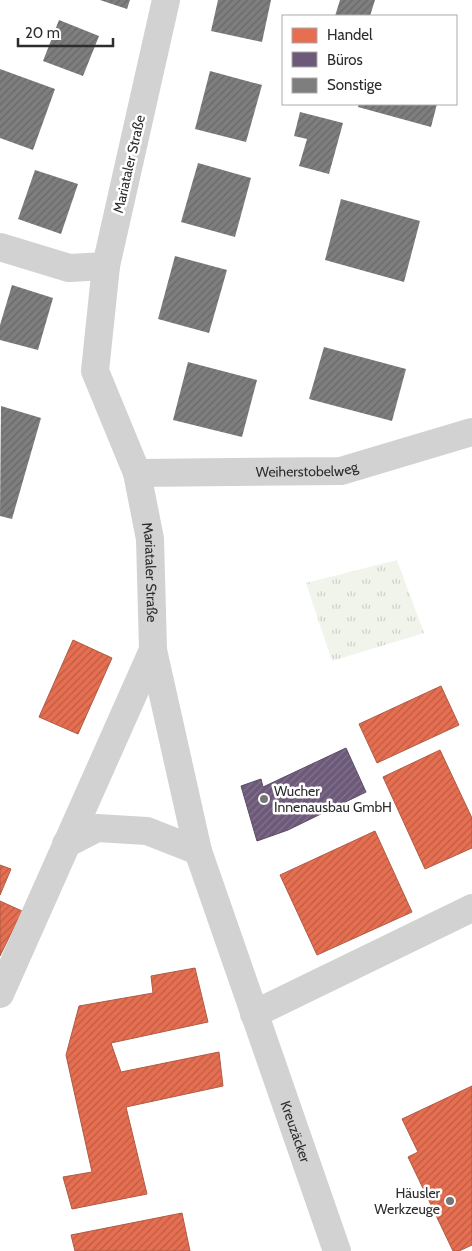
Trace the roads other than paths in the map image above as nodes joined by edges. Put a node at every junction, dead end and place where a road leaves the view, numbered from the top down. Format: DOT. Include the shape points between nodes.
graph roads {
  1 [pos="166,0"];
  2 [pos="0,247"];
  3 [pos="106,266"];
  4 [pos="472,432"];
  5 [pos="137,474"];
  6 [pos="153,650"];
  7 [pos="66,844"];
  8 [pos="198,851"];
  9 [pos="472,908"];
  10 [pos="0,994"];
  11 [pos="254,1014"];
  12 [pos="337,1251"];
  1 -- 3 [label="street, Mariataler Straße"];
  2 -- 3 [label="street" via="69,268"];
  3 -- 5 [label="street, Mariataler Straße" via="95,371"];
  4 -- 5 [label="street, Weiherstobelweg" via="341,471"];
  5 -- 6 [label="street, Mariataler Straße" via="150,540"];
  6 -- 7 [label="street"];
  6 -- 8 [label="street, Mariataler Straße"];
  7 -- 8 [label="street" via="97,828 147,831"];
  7 -- 10 [label="street"];
  8 -- 11 [label="street, Kreuzäcker"];
  9 -- 11 [label="street"];
  11 -- 12 [label="street, Kreuzäcker"];
}
